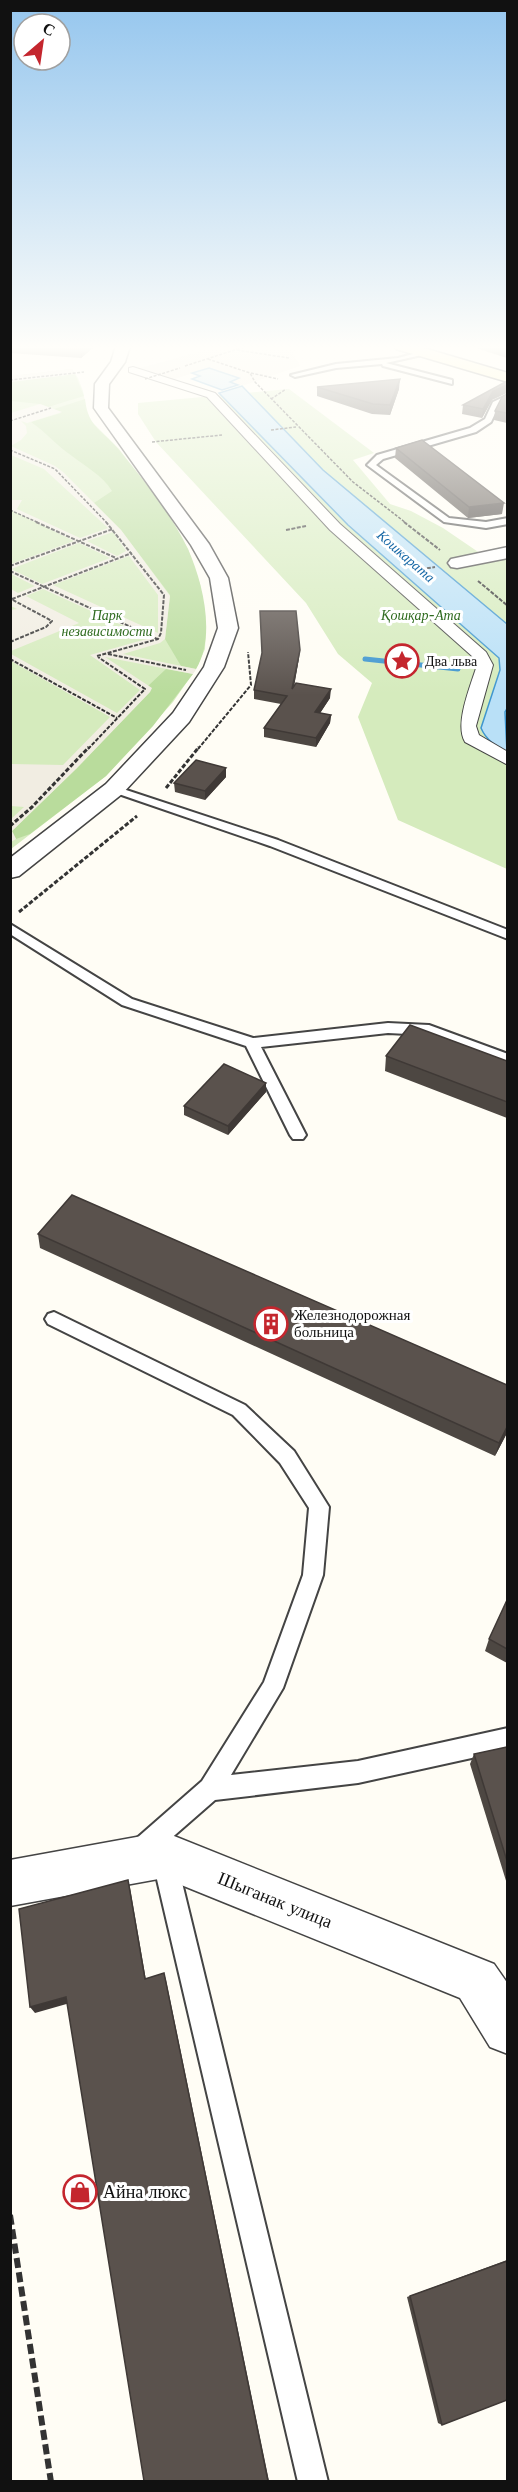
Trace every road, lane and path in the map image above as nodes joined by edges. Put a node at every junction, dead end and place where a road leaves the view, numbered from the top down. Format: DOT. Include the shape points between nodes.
graph roads {
  1 [pos="39,462"];
  2 [pos="141,462"];
  3 [pos="275,462"];
  4 [pos="333,462"];
  5 [pos="374,462"];
  6 [pos="10,510"];
  7 [pos="507,521"];
  8 [pos="113,529"];
  9 [pos="79,541"];
  10 [pos="507,552"];
  11 [pos="132,553"];
  12 [pos="117,559"];
  13 [pos="457,563"];
  14 [pos="10,566"];
  15 [pos="10,571"];
  16 [pos="390,575"];
  17 [pos="44,587"];
  18 [pos="11,599"];
  19 [pos="507,606"];
  20 [pos="158,639"];
  21 [pos="10,642"];
  22 [pos="247,642"];
  23 [pos="107,654"];
  24 [pos="10,659"];
  25 [pos="209,675"];
  26 [pos="117,718"];
  27 [pos="507,760"];
  28 [pos="114,789"];
  29 [pos="154,802"];
  30 [pos="10,826"];
  31 [pos="15,865"];
  32 [pos="10,919"];
  33 [pos="10,928"];
  34 [pos="507,935"];
  35 [pos="252,1043"];
  36 [pos="507,1060"];
  37 [pos="298,1135"];
  38 [pos="54,1319"];
  39 [pos="507,1739"];
  40 [pos="210,1789"];
  41 [pos="145,1859"];
  42 [pos="10,1883"];
  43 [pos="507,2029"];
  44 [pos="10,2215"];
  45 [pos="51,2481"];
  46 [pos="313,2481"];
  1 -- 8 [label="path" via="55,469"];
  2 -- 25 [label="street" via="200,544 219,578 228,628"];
  3 -- 16 [label="street" via="336,527"];
  4 -- 13 [label="path"];
  5 -- 7 [label="lane" via="371,465 447,520 486,525"];
  6 -- 9 [label="path"];
  8 -- 9 [label="path"];
  8 -- 11 [label="path"];
  9 -- 12 [label="path"];
  9 -- 14 [label="path"];
  10 -- 13 [label="street"];
  11 -- 12 [label="path"];
  11 -- 20 [label="path" via="164,595 162,633"];
  12 -- 17 [label="path"];
  13 -- 16 [label="path"];
  13 -- 19 [label="path"];
  15 -- 17 [label="path"];
  16 -- 27 [label="street" via="480,655 485,665 468,726 471,738"];
  17 -- 18 [label="path"];
  17 -- 20 [label="path"];
  18 -- 21 [label="path" via="52,621"];
  20 -- 23 [label="path"];
  22 -- 29 [label="path" via="250,685"];
  23 -- 25 [label="path"];
  23 -- 26 [label="path" via="97,657 145,689"];
  24 -- 26 [label="path"];
  25 -- 28 [label="street" via="181,717"];
  26 -- 30 [label="path"];
  28 -- 29 [label="lane"];
  28 -- 31 [label="street"];
  29 -- 32 [label="path"];
  29 -- 34 [label="lane" via="274,843"];
  33 -- 35 [label="lane" via="127,1002"];
  35 -- 36 [label="lane" via="388,1028 429,1030"];
  35 -- 37 [label="lane"];
  38 -- 40 [label="lane" via="238,1410 287,1458 319,1506 313,1575 272,1688"];
  39 -- 40 [label="lane" via="358,1772"];
  40 -- 41 [label="lane"];
  41 -- 42 [label="street"];
  41 -- 43 [label="street, Шыганак улица" via="477,1981"];
  41 -- 46 [label="lane"];
  44 -- 45 [label="path"];
}
